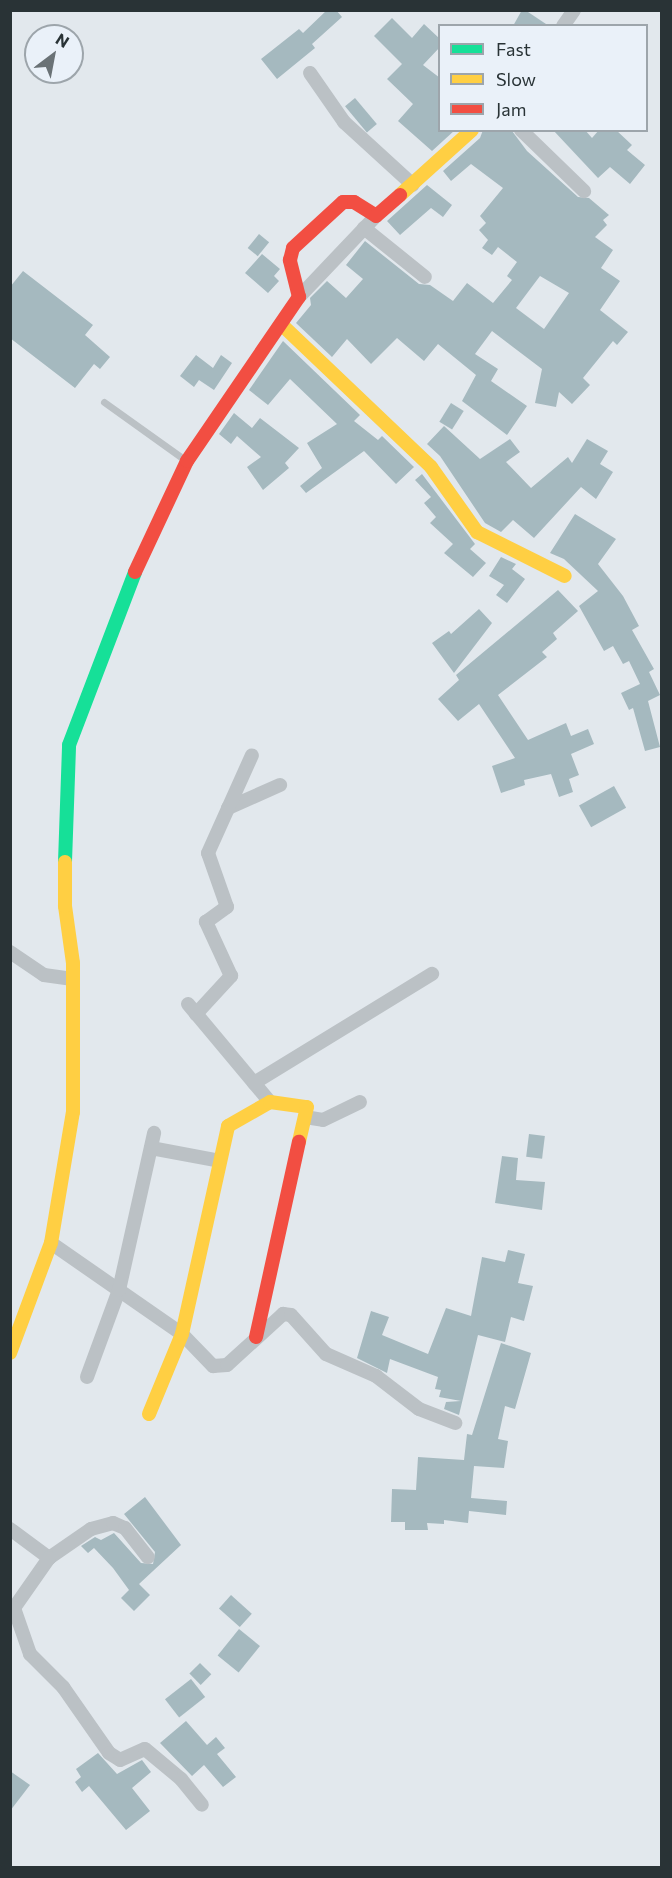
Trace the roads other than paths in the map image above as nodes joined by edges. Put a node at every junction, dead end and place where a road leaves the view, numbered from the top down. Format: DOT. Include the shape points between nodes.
graph roads {
  1 [pos="574,10"];
  2 [pos="564,24"];
  3 [pos="310,73"];
  4 [pos="470,132"];
  5 [pos="522,132"];
  6 [pos="413,185"];
  7 [pos="584,191"];
  8 [pos="376,216"];
  9 [pos="364,228"];
  10 [pos="425,278"];
  11 [pos="299,297"];
  12 [pos="281,324"];
  13 [pos="104,402"];
  14 [pos="187,461"];
  15 [pos="565,576"];
  16 [pos="252,755"];
  17 [pos="280,785"];
  18 [pos="228,808"];
  19 [pos="10,952"];
  20 [pos="432,974"];
  21 [pos="73,979"];
  22 [pos="254,1083"];
  23 [pos="270,1102"];
  24 [pos="360,1102"];
  25 [pos="305,1117"];
  26 [pos="154,1134"];
  27 [pos="151,1148"];
  28 [pos="220,1161"];
  29 [pos="51,1243"];
  30 [pos="119,1290"];
  31 [pos="182,1334"];
  32 [pos="256,1337"];
  33 [pos="10,1353"];
  34 [pos="87,1377"];
  35 [pos="149,1414"];
  36 [pos="455,1423"];
  37 [pos="10,1529"];
  38 [pos="148,1557"];
  39 [pos="49,1558"];
  40 [pos="202,1805"];
  1 -- 2 [label="street"];
  3 -- 6 [label="street" via="344,122"];
  4 -- 6 [label="street"];
  5 -- 7 [label="street"];
  6 -- 8 [label="street"];
  8 -- 9 [label="street"];
  8 -- 11 [label="street" via="354,202 343,202 293,248 290,260"];
  9 -- 10 [label="street"];
  9 -- 11 [label="street"];
  11 -- 12 [label="street"];
  12 -- 14 [label="street"];
  12 -- 15 [label="street" via="431,467 477,532"];
  13 -- 14 [label="lane"];
  14 -- 21 [label="street" via="157,519 93,675 69,745 64,906"];
  16 -- 18 [label="street"];
  17 -- 18 [label="street"];
  18 -- 22 [label="street" via="208,853 227,907 206,922 231,976 192,1009"];
  19 -- 21 [label="street" via="44,975"];
  20 -- 22 [label="street"];
  21 -- 29 [label="street" via="73,1112"];
  22 -- 23 [label="street"];
  23 -- 25 [label="street" via="307,1107"];
  23 -- 28 [label="street" via="228,1126"];
  24 -- 25 [label="street" via="323,1120"];
  25 -- 32 [label="street"];
  26 -- 27 [label="street"];
  27 -- 28 [label="street"];
  27 -- 30 [label="street"];
  28 -- 31 [label="street"];
  29 -- 30 [label="street"];
  29 -- 33 [label="street"];
  30 -- 31 [label="street"];
  30 -- 34 [label="street"];
  31 -- 32 [label="street" via="219,1368"];
  31 -- 35 [label="street"];
  32 -- 36 [label="street" via="283,1314 291,1316 326,1354 376,1376 419,1409"];
  37 -- 39 [label="street"];
  38 -- 39 [label="street" via="125,1528 113,1523 91,1529"];
  39 -- 40 [label="street" via="14,1608 30,1654 63,1687 109,1753 120,1760 145,1749 181,1779"];
}
